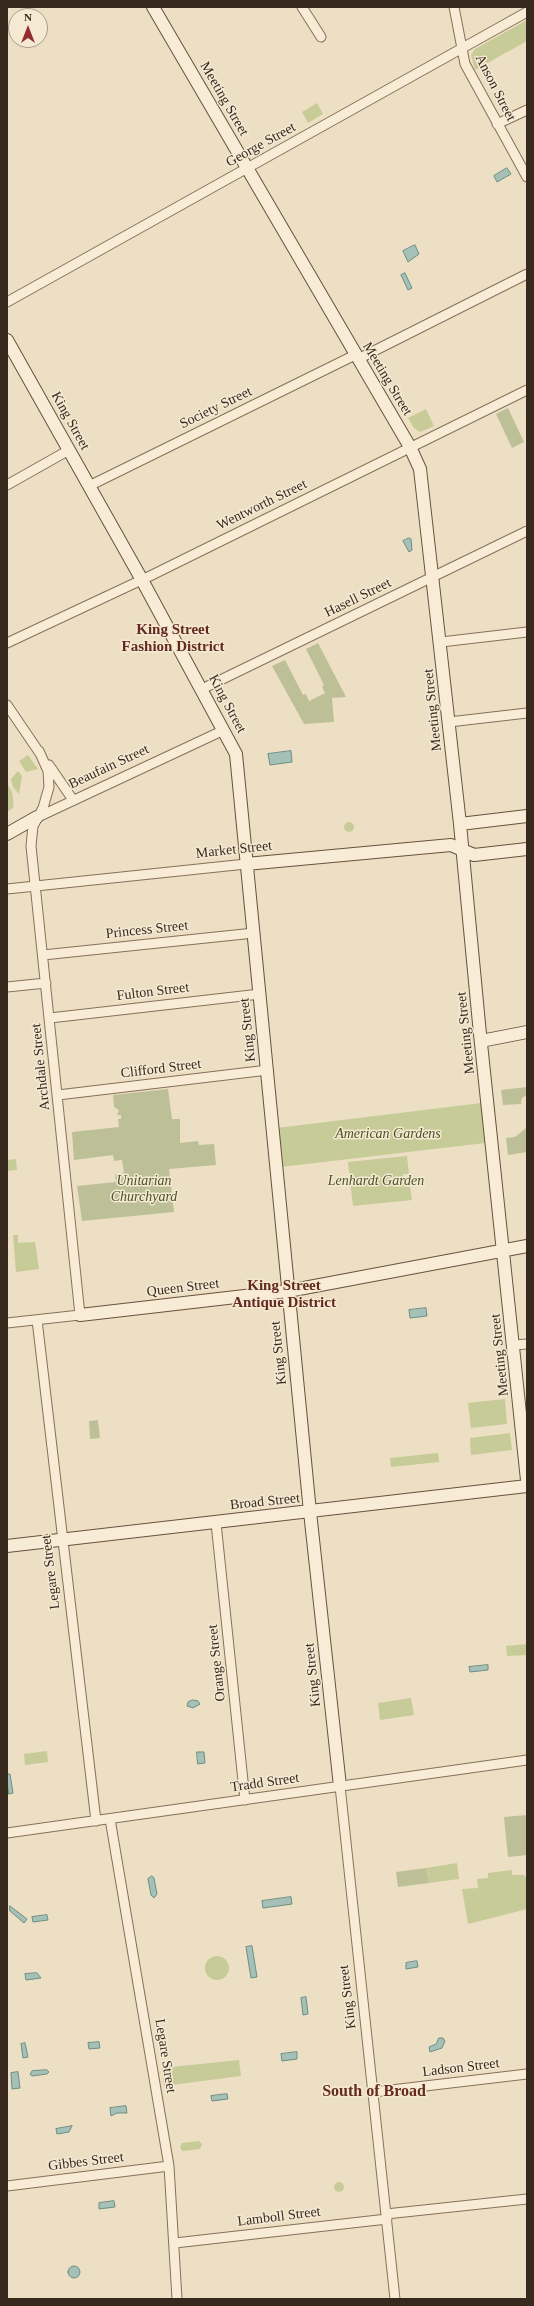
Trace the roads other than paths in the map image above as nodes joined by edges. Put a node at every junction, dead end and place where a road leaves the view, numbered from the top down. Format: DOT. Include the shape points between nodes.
graph roads {
  1 [pos="153,7"];
  2 [pos="302,7"];
  3 [pos="454,7"];
  4 [pos="527,12"];
  5 [pos="320,37"];
  6 [pos="460,48"];
  7 [pos="527,110"];
  8 [pos="497,124"];
  9 [pos="247,169"];
  10 [pos="527,177"];
  11 [pos="527,274"];
  12 [pos="7,302"];
  13 [pos="7,340"];
  14 [pos="356,357"];
  15 [pos="527,390"];
  16 [pos="410,448"];
  17 [pos="69,450"];
  18 [pos="7,486"];
  19 [pos="89,486"];
  20 [pos="527,531"];
  21 [pos="434,577"];
  22 [pos="142,580"];
  23 [pos="527,632"];
  24 [pos="441,642"];
  25 [pos="7,643"];
  26 [pos="202,689"];
  27 [pos="7,705"];
  28 [pos="527,713"];
  29 [pos="450,722"];
  30 [pos="224,730"];
  31 [pos="39,751"];
  32 [pos="73,800"];
  33 [pos="527,816"];
  34 [pos="37,817"];
  35 [pos="460,824"];
  36 [pos="7,834"];
  37 [pos="527,849"];
  38 [pos="463,850"];
  39 [pos="246,864"];
  40 [pos="35,886"];
  41 [pos="7,889"];
  42 [pos="254,933"];
  43 [pos="43,955"];
  44 [pos="46,983"];
  45 [pos="7,987"];
  46 [pos="260,994"];
  47 [pos="50,1018"];
  48 [pos="527,1032"];
  49 [pos="481,1041"];
  50 [pos="268,1070"];
  51 [pos="58,1095"];
  52 [pos="527,1246"];
  53 [pos="504,1250"];
  54 [pos="288,1291"];
  55 [pos="80,1315"];
  56 [pos="37,1320"];
  57 [pos="7,1323"];
  58 [pos="527,1344"];
  59 [pos="514,1346"];
  60 [pos="527,1480"];
  61 [pos="527,1486"];
  62 [pos="310,1512"];
  63 [pos="216,1523"];
  64 [pos="62,1540"];
  65 [pos="7,1546"];
  66 [pos="527,1760"];
  67 [pos="340,1786"];
  68 [pos="246,1800"];
  69 [pos="110,1819"];
  70 [pos="96,1821"];
  71 [pos="7,1833"];
  72 [pos="527,2074"];
  73 [pos="374,2092"];
  74 [pos="169,2166"];
  75 [pos="7,2186"];
  76 [pos="527,2199"];
  77 [pos="387,2217"];
  78 [pos="175,2243"];
  79 [pos="177,2299"];
  80 [pos="395,2299"];
  1 -- 9 [label="street, Meeting Street"];
  2 -- 5 [label="street"];
  3 -- 6 [label="street, Anson Street"];
  4 -- 6 [label="street, George Street"];
  6 -- 8 [label="street, Anson Street" via="465,64"];
  6 -- 9 [label="street, George Street"];
  7 -- 8 [label="street"];
  8 -- 10 [label="street, Anson Street"];
  9 -- 12 [label="street, George Street"];
  9 -- 14 [label="street, Meeting Street"];
  11 -- 14 [label="street, Society Street"];
  13 -- 17 [label="street, King Street"];
  14 -- 16 [label="street, Meeting Street"];
  14 -- 19 [label="street, Society Street"];
  15 -- 16 [label="street, Wentworth Street"];
  16 -- 21 [label="street, Meeting Street" via="422,478"];
  16 -- 22 [label="street, Wentworth Street"];
  17 -- 18 [label="street"];
  17 -- 19 [label="street, King Street"];
  19 -- 22 [label="street, King Street"];
  20 -- 21 [label="street, Hasell Street"];
  21 -- 24 [label="street, Meeting Street"];
  21 -- 26 [label="street, Hasell Street"];
  22 -- 25 [label="street, Wentworth Street"];
  22 -- 26 [label="street, King Street"];
  23 -- 24 [label="street"];
  24 -- 29 [label="street, Meeting Street"];
  26 -- 30 [label="street, King Street"];
  27 -- 31 [label="street"];
  28 -- 29 [label="street"];
  29 -- 35 [label="street, Meeting Street"];
  30 -- 32 [label="street, Beaufain Street"];
  30 -- 39 [label="street, King Street" via="237,758"];
  31 -- 32 [label="street"];
  31 -- 34 [label="street, Archdale Street" via="48,771 49,783 43,808"];
  32 -- 34 [label="street, Beaufain Street"];
  33 -- 35 [label="street"];
  34 -- 36 [label="street, Beaufain Street"];
  34 -- 40 [label="street, Archdale Street" via="31,839"];
  35 -- 38 [label="street, Meeting Street"];
  37 -- 38 [label="street, Market Street" via="474,855"];
  38 -- 39 [label="street, Market Street" via="451,844"];
  38 -- 49 [label="street, Meeting Street"];
  39 -- 40 [label="street, Market Street"];
  39 -- 42 [label="street, King Street"];
  40 -- 41 [label="street, Market Street"];
  40 -- 43 [label="street, Archdale Street"];
  42 -- 43 [label="street, Princess Street"];
  42 -- 46 [label="street, King Street"];
  43 -- 44 [label="street, Archdale Street"];
  44 -- 45 [label="street"];
  44 -- 47 [label="street, Archdale Street"];
  46 -- 47 [label="street, Fulton Street"];
  46 -- 50 [label="street, King Street"];
  47 -- 51 [label="street, Archdale Street"];
  48 -- 49 [label="street"];
  49 -- 53 [label="street, Meeting Street"];
  50 -- 51 [label="street, Clifford Street"];
  50 -- 54 [label="street, King Street"];
  51 -- 55 [label="street, Archdale Street"];
  52 -- 53 [label="street, Queen Street"];
  53 -- 54 [label="street, Queen Street"];
  53 -- 59 [label="street, Meeting Street"];
  54 -- 55 [label="street, Queen Street"];
  54 -- 62 [label="street, King Street"];
  55 -- 56 [label="street, Queen Street"];
  56 -- 57 [label="street, Queen Street"];
  56 -- 64 [label="street, Legare Street"];
  58 -- 59 [label="street"];
  59 -- 60 [label="street, Meeting Street"];
  61 -- 62 [label="street, Broad Street"];
  62 -- 63 [label="street, Broad Street"];
  62 -- 67 [label="street, King Street"];
  63 -- 64 [label="street, Broad Street"];
  63 -- 68 [label="street, Orange Street"];
  64 -- 65 [label="street, Broad Street"];
  64 -- 70 [label="street, Legare Street"];
  66 -- 67 [label="street, Tradd Street"];
  67 -- 68 [label="street, Tradd Street"];
  67 -- 73 [label="street, King Street"];
  68 -- 69 [label="street, Tradd Street"];
  69 -- 70 [label="street, Tradd Street"];
  69 -- 74 [label="street, Legare Street"];
  70 -- 71 [label="street, Tradd Street"];
  72 -- 73 [label="street, Ladson Street"];
  73 -- 77 [label="street, King Street"];
  74 -- 75 [label="street, Gibbes Street"];
  74 -- 78 [label="street, Legare Street"];
  76 -- 77 [label="street, Lamboll Street"];
  77 -- 78 [label="street, Lamboll Street"];
  77 -- 80 [label="street, King Street"];
  78 -- 79 [label="street, Legare Street"];
}
